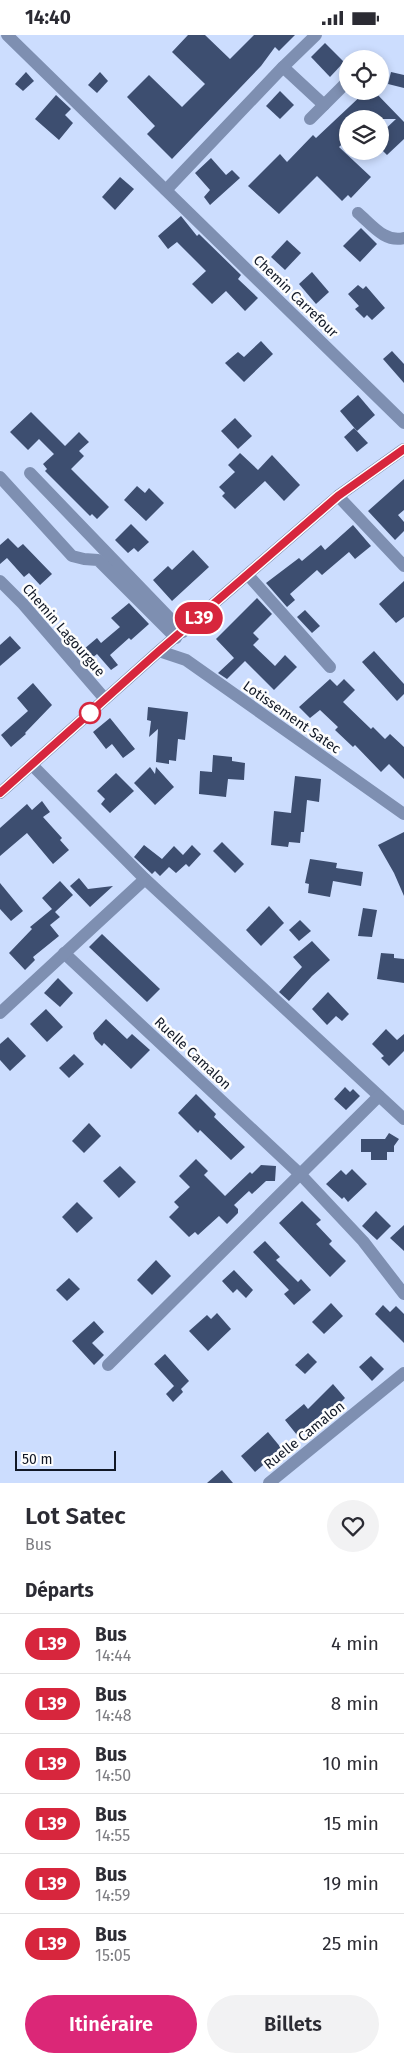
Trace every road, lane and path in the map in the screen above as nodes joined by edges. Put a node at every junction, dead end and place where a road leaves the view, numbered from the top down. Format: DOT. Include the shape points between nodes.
graph roads {
  1 [pos="7,35"];
  2 [pos="316,35"];
  3 [pos="283,67"];
  4 [pos="339,90"];
  5 [pos="324,105"];
  6 [pos="310,119"];
  7 [pos="166,190"];
  8 [pos="358,213"];
  9 [pos="404,238"];
  10 [pos="404,423"];
  11 [pos="404,449"];
  12 [pos="30,473"];
  13 [pos="0,477"];
  14 [pos="338,496"];
  15 [pos="404,566"];
  16 [pos="248,575"];
  17 [pos="0,581"];
  18 [pos="179,635"];
  19 [pos="159,651"];
  20 [pos="330,667"];
  21 [pos="105,699"];
  22 [pos="32,765"];
  23 [pos="0,793"];
  24 [pos="404,814"];
  25 [pos="145,879"];
  26 [pos="64,953"];
  27 [pos="0,1013"];
  28 [pos="379,1096"];
  29 [pos="404,1119"];
  30 [pos="301,1175"];
  31 [pos="404,1294"];
  32 [pos="108,1365"];
  33 [pos="404,1373"];
  34 [pos="269,1483"];
  1 -- 7 [label="street, Chemin Carrefour"];
  2 -- 3 [label="street"];
  3 -- 5 [label="street"];
  3 -- 7 [label="street"];
  4 -- 5 [label="street"];
  5 -- 6 [label="street"];
  7 -- 10 [label="street, Chemin Carrefour"];
  8 -- 9 [label="street" via="387,238"];
  11 -- 14 [label="street, Chemin Lagourgue"];
  12 -- 18 [label="street"];
  13 -- 18 [label="street" via="72,556 98,560"];
  14 -- 15 [label="street"];
  14 -- 16 [label="street, Chemin Lagourgue"];
  16 -- 18 [label="street, Chemin Lagourgue"];
  16 -- 20 [label="street"];
  17 -- 21 [label="street, Chemin Lagourgue"];
  18 -- 19 [label="street, Chemin Lagourgue"];
  19 -- 21 [label="street, Chemin Lagourgue"];
  19 -- 24 [label="street, Lotissement Satec" via="186,660"];
  21 -- 22 [label="street, Chemin Lagourgue"];
  22 -- 23 [label="street, Chemin Lagourgue"];
  22 -- 25 [label="street"];
  25 -- 26 [label="street"];
  25 -- 28 [label="street"];
  26 -- 27 [label="street"];
  26 -- 30 [label="street, Ruelle Camalon"];
  28 -- 29 [label="street"];
  28 -- 30 [label="street"];
  30 -- 31 [label="street, Ruelle Camalon" via="363,1241"];
  30 -- 32 [label="street"];
  33 -- 34 [label="street, Ruelle Camalon"];
}
